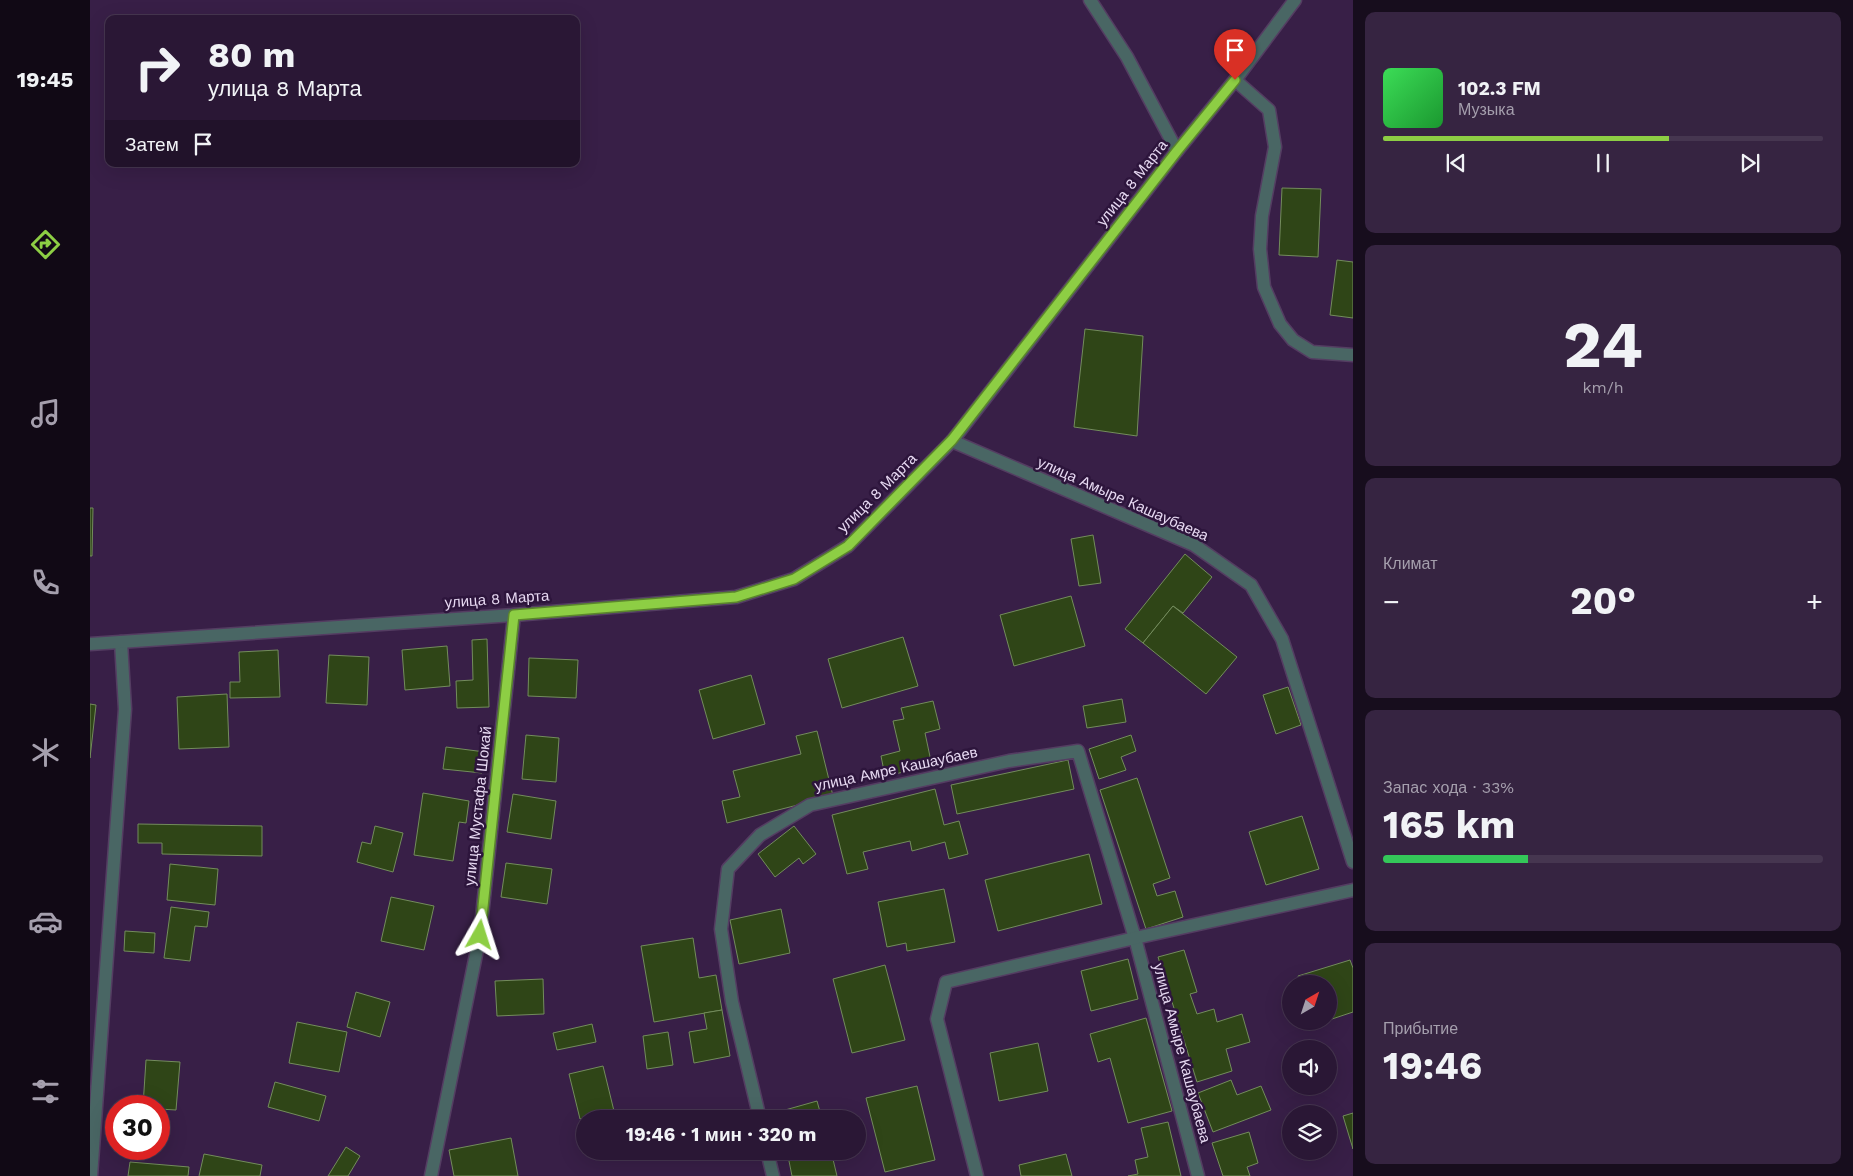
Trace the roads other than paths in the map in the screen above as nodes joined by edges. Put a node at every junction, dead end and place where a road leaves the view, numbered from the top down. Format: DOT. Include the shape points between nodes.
graph roads {
  1 [pos="1090,0"];
  2 [pos="1295,0"];
  3 [pos="1235,80"];
  4 [pos="1177,151"];
  5 [pos="1353,355"];
  6 [pos="952,440"];
  7 [pos="514,615"];
  8 [pos="121,642"];
  9 [pos="90,644"];
  10 [pos="1078,751"];
  11 [pos="1353,862"];
  12 [pos="1353,890"];
  13 [pos="1135,938"];
  14 [pos="758,1110"];
  15 [pos="769,1160"];
  16 [pos="91,1176"];
  17 [pos="431,1176"];
  18 [pos="773,1176"];
  19 [pos="977,1176"];
  20 [pos="1198,1176"];
  1 -- 4 [label="street" via="1127,57"];
  2 -- 3 [label="street, улица 8 Марта"];
  3 -- 4 [label="street, улица 8 Марта"];
  3 -- 5 [label="street" via="1269,110 1275,147 1262,216 1260,249 1264,287 1280,324 1293,340 1312,352"];
  4 -- 6 [label="street, улица 8 Марта"];
  6 -- 7 [label="street, улица 8 Марта" via="848,546 794,579 736,597"];
  6 -- 11 [label="street, улица Амыре Кашаубаева" via="1194,545 1251,585 1282,639"];
  7 -- 8 [label="street, улица 8 Марта"];
  7 -- 17 [label="street, улица Мустафа Шокай" via="480,935"];
  8 -- 9 [label="street, улица 8 Марта"];
  8 -- 16 [label="street" via="125,709"];
  10 -- 13 [label="street, улица Амыре Кашаубаева"];
  10 -- 14 [label="street, улица Амре Кашаубаев" via="1009,761 810,805 760,835 728,869 721,929 732,1002"];
  12 -- 13 [label="street"];
  13 -- 19 [label="street" via="946,982 937,1019"];
  13 -- 20 [label="street, улица Амыре Кашаубаева"];
  15 -- 18 [label="street"];
}
